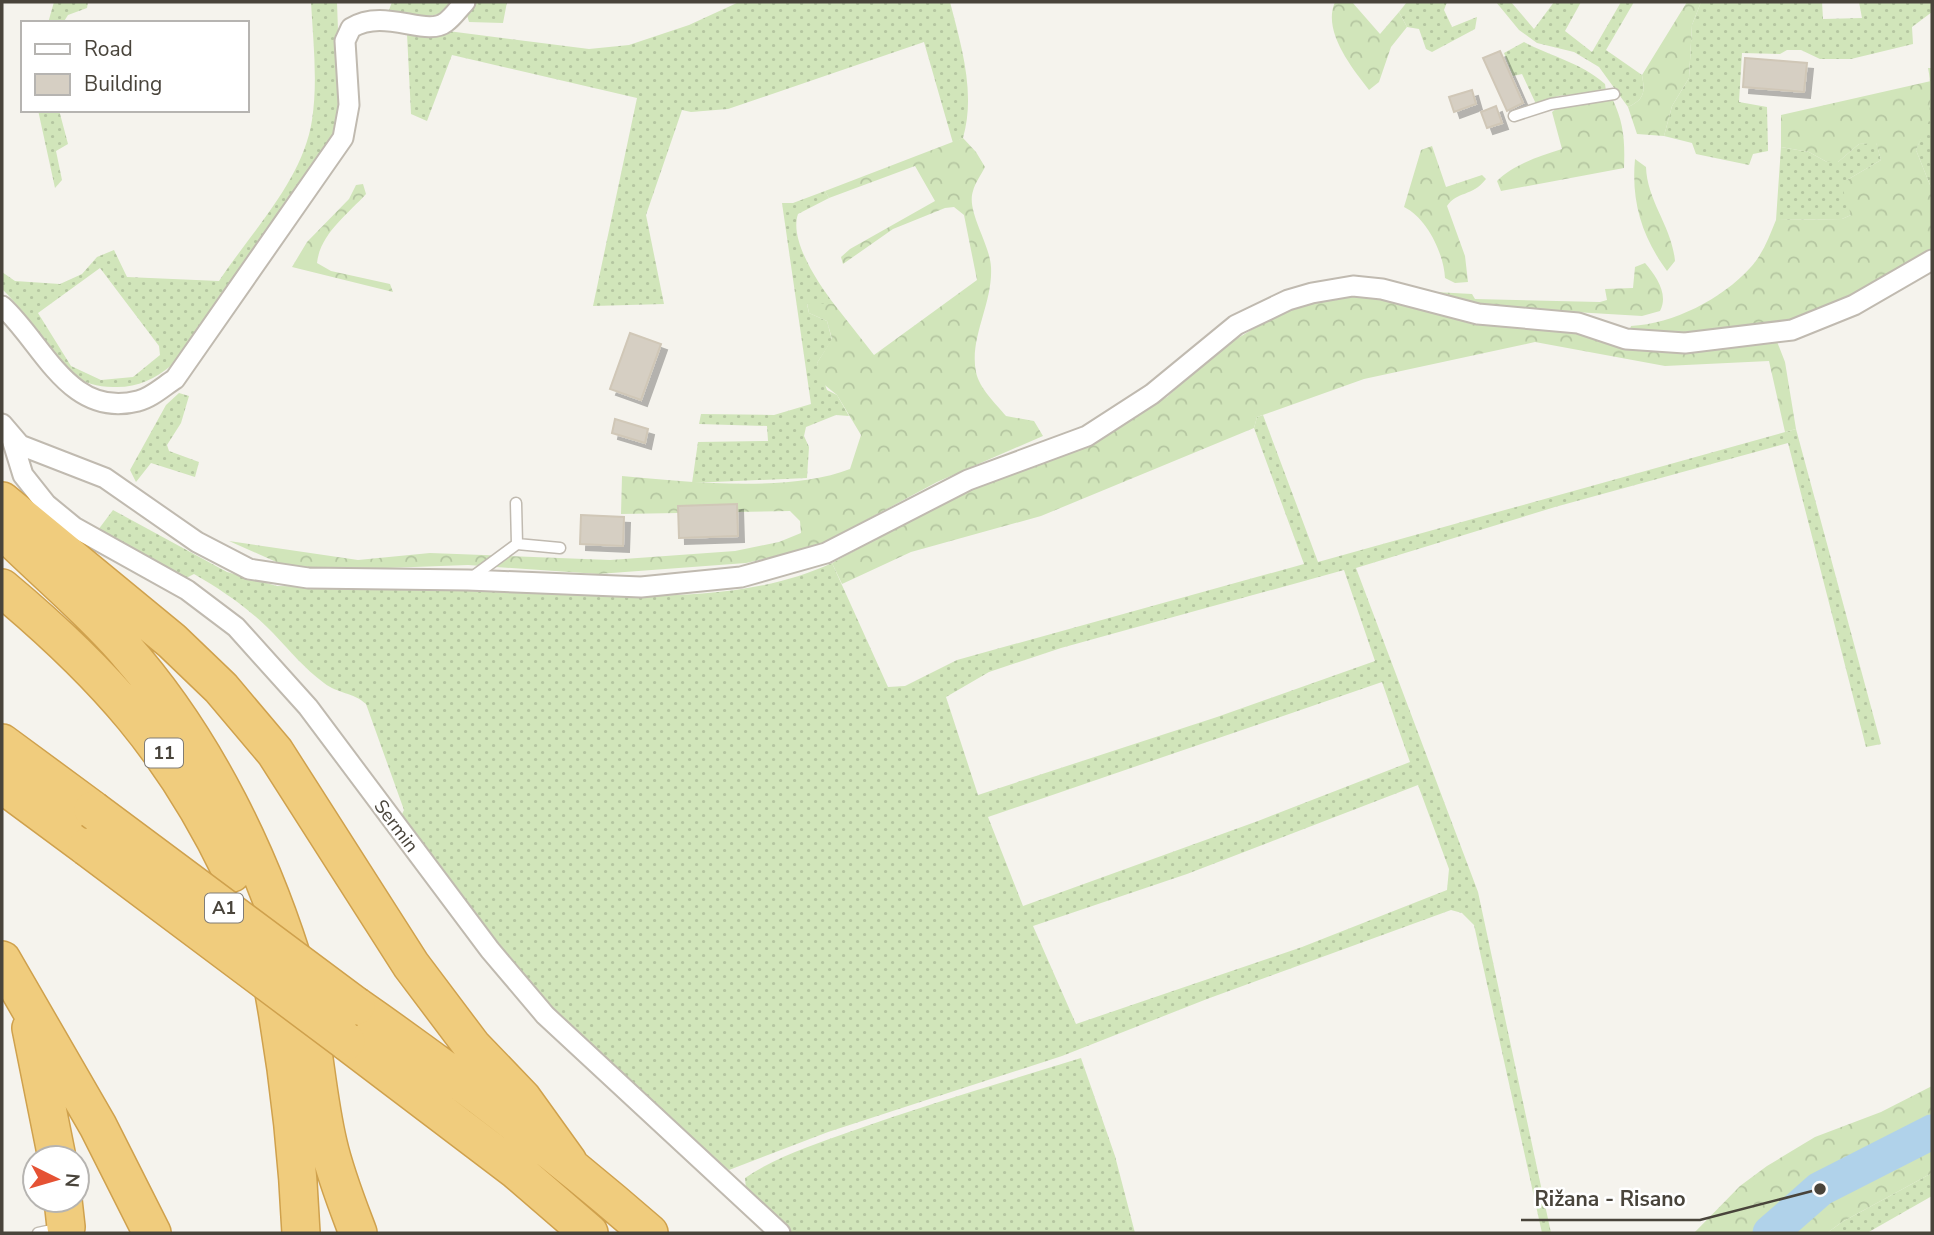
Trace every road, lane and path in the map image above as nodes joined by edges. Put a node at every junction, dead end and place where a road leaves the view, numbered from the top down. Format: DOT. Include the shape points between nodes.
graph roads {
  1 [pos="464,2"];
  2 [pos="379,10"];
  3 [pos="1614,94"];
  4 [pos="1514,116"];
  5 [pos="1932,260"];
  6 [pos="2,306"];
  7 [pos="6,430"];
  8 [pos="2,501"];
  9 [pos="516,503"];
  10 [pos="2,528"];
  11 [pos="517,544"];
  12 [pos="560,548"];
  13 [pos="468,580"];
  14 [pos="2,588"];
  15 [pos="2,743"];
  16 [pos="2,784"];
  17 [pos="10,973"];
  18 [pos="54,1144"];
  19 [pos="568,1162"];
  20 [pos="152,1233"];
  21 [pos="301,1233"];
  22 [pos="358,1233"];
  23 [pos="589,1233"];
  24 [pos="649,1233"];
  25 [pos="780,1233"];
  1 -- 2 [label="street" via="445,24 433,26"];
  2 -- 6 [label="street" via="351,28 345,41 349,105 343,138 175,379 140,401 111,404 77,392"];
  3 -- 4 [label="lane" via="1550,104"];
  5 -- 13 [label="street" via="1854,305 1792,330 1685,343 1626,339 1577,323 1478,314 1382,289 1353,286 1312,293 1236,325 1152,394 1087,436 968,480 802,562 741,577 641,587"];
  7 -- 13 [label="street" via="20,445 105,478 197,542 249,569 308,578"];
  7 -- 25 [label="street, Sermin" via="23,475 74,527 187,590 236,627 308,707 490,950 545,1015"];
  8 -- 19 [label="highway" via="144,617 220,688 275,752 411,965 472,1046 522,1098"];
  9 -- 11 [label="lane"];
  10 -- 22 [label="highway" via="124,647 197,747 227,802 298,978 314,1047 327,1142"];
  11 -- 12 [label="lane"];
  11 -- 13 [label="lane"];
  14 -- 21 [label="highway, 11" via="56,634 137,717 207,821 239,888 268,961 283,1042 298,1162"];
  15 -- 19 [label="highway, A1, bridge"];
  16 -- 23 [label="highway, A1, bridge" via="516,1170"];
  17 -- 18 [label="highway" via="33,1037"];
  17 -- 20 [label="highway" via="98,1126"];
  19 -- 24 [label="highway, A1"];
}
